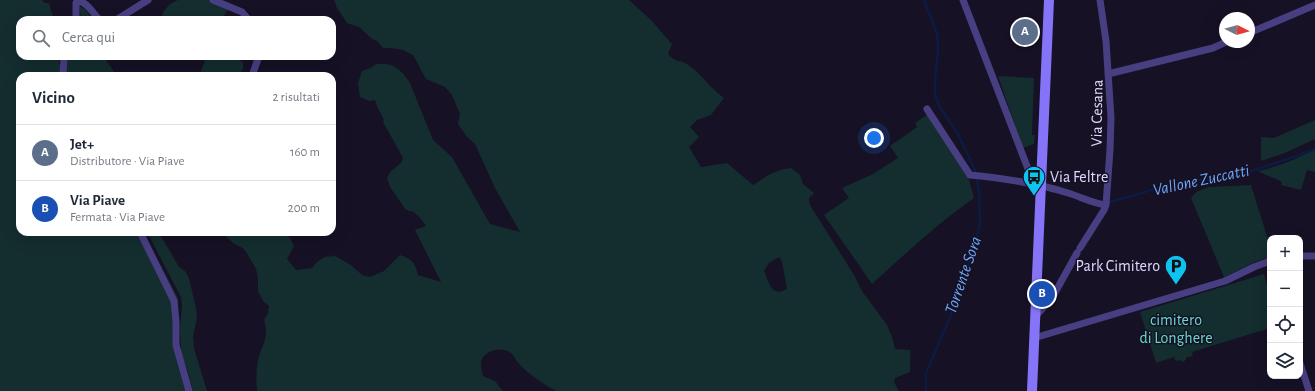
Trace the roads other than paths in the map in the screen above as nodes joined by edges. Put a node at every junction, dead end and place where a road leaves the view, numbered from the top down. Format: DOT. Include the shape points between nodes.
graph roads {
  1 [pos="148,0"];
  2 [pos="213,0"];
  3 [pos="963,0"];
  4 [pos="1049,0"];
  5 [pos="1100,0"];
  6 [pos="1315,5"];
  7 [pos="76,16"];
  8 [pos="96,16"];
  9 [pos="122,16"];
  10 [pos="246,16"];
  11 [pos="1255,30"];
  12 [pos="1219,44"];
  13 [pos="64,60"];
  14 [pos="258,60"];
  15 [pos="63,72"];
  16 [pos="253,72"];
  17 [pos="1108,74"];
  18 [pos="927,109"];
  19 [pos="1041,186"];
  20 [pos="1106,205"];
  21 [pos="142,236"];
  22 [pos="1303,256"];
  23 [pos="1315,256"];
  24 [pos="1267,263"];
  25 [pos="1035,317"];
  26 [pos="1034,338"];
  27 [pos="1303,373"];
  28 [pos="189,391"];
  29 [pos="1032,391"];
  30 [pos="1309,391"];
  1 -- 9 [label="street"];
  2 -- 10 [label="street" via="242,12"];
  3 -- 19 [label="street" via="1030,174"];
  4 -- 19 [label="main road"];
  5 -- 17 [label="street"];
  6 -- 11 [label="street"];
  7 -- 8 [label="street" via="77,0 86,4"];
  12 -- 17 [label="street, Via Cesana"];
  13 -- 15 [label="street"];
  14 -- 16 [label="street"];
  17 -- 20 [label="street, Via Cesana" via="1110,150"];
  18 -- 19 [label="street" via="968,174"];
  19 -- 20 [label="street"];
  19 -- 25 [label="main road"];
  20 -- 25 [label="street" via="1052,298"];
  21 -- 28 [label="street" via="174,301 176,345"];
  22 -- 23 [label="street"];
  24 -- 26 [label="street" via="1224,282"];
  25 -- 26 [label="main road"];
  26 -- 29 [label="main road"];
  27 -- 30 [label="street"];
}
